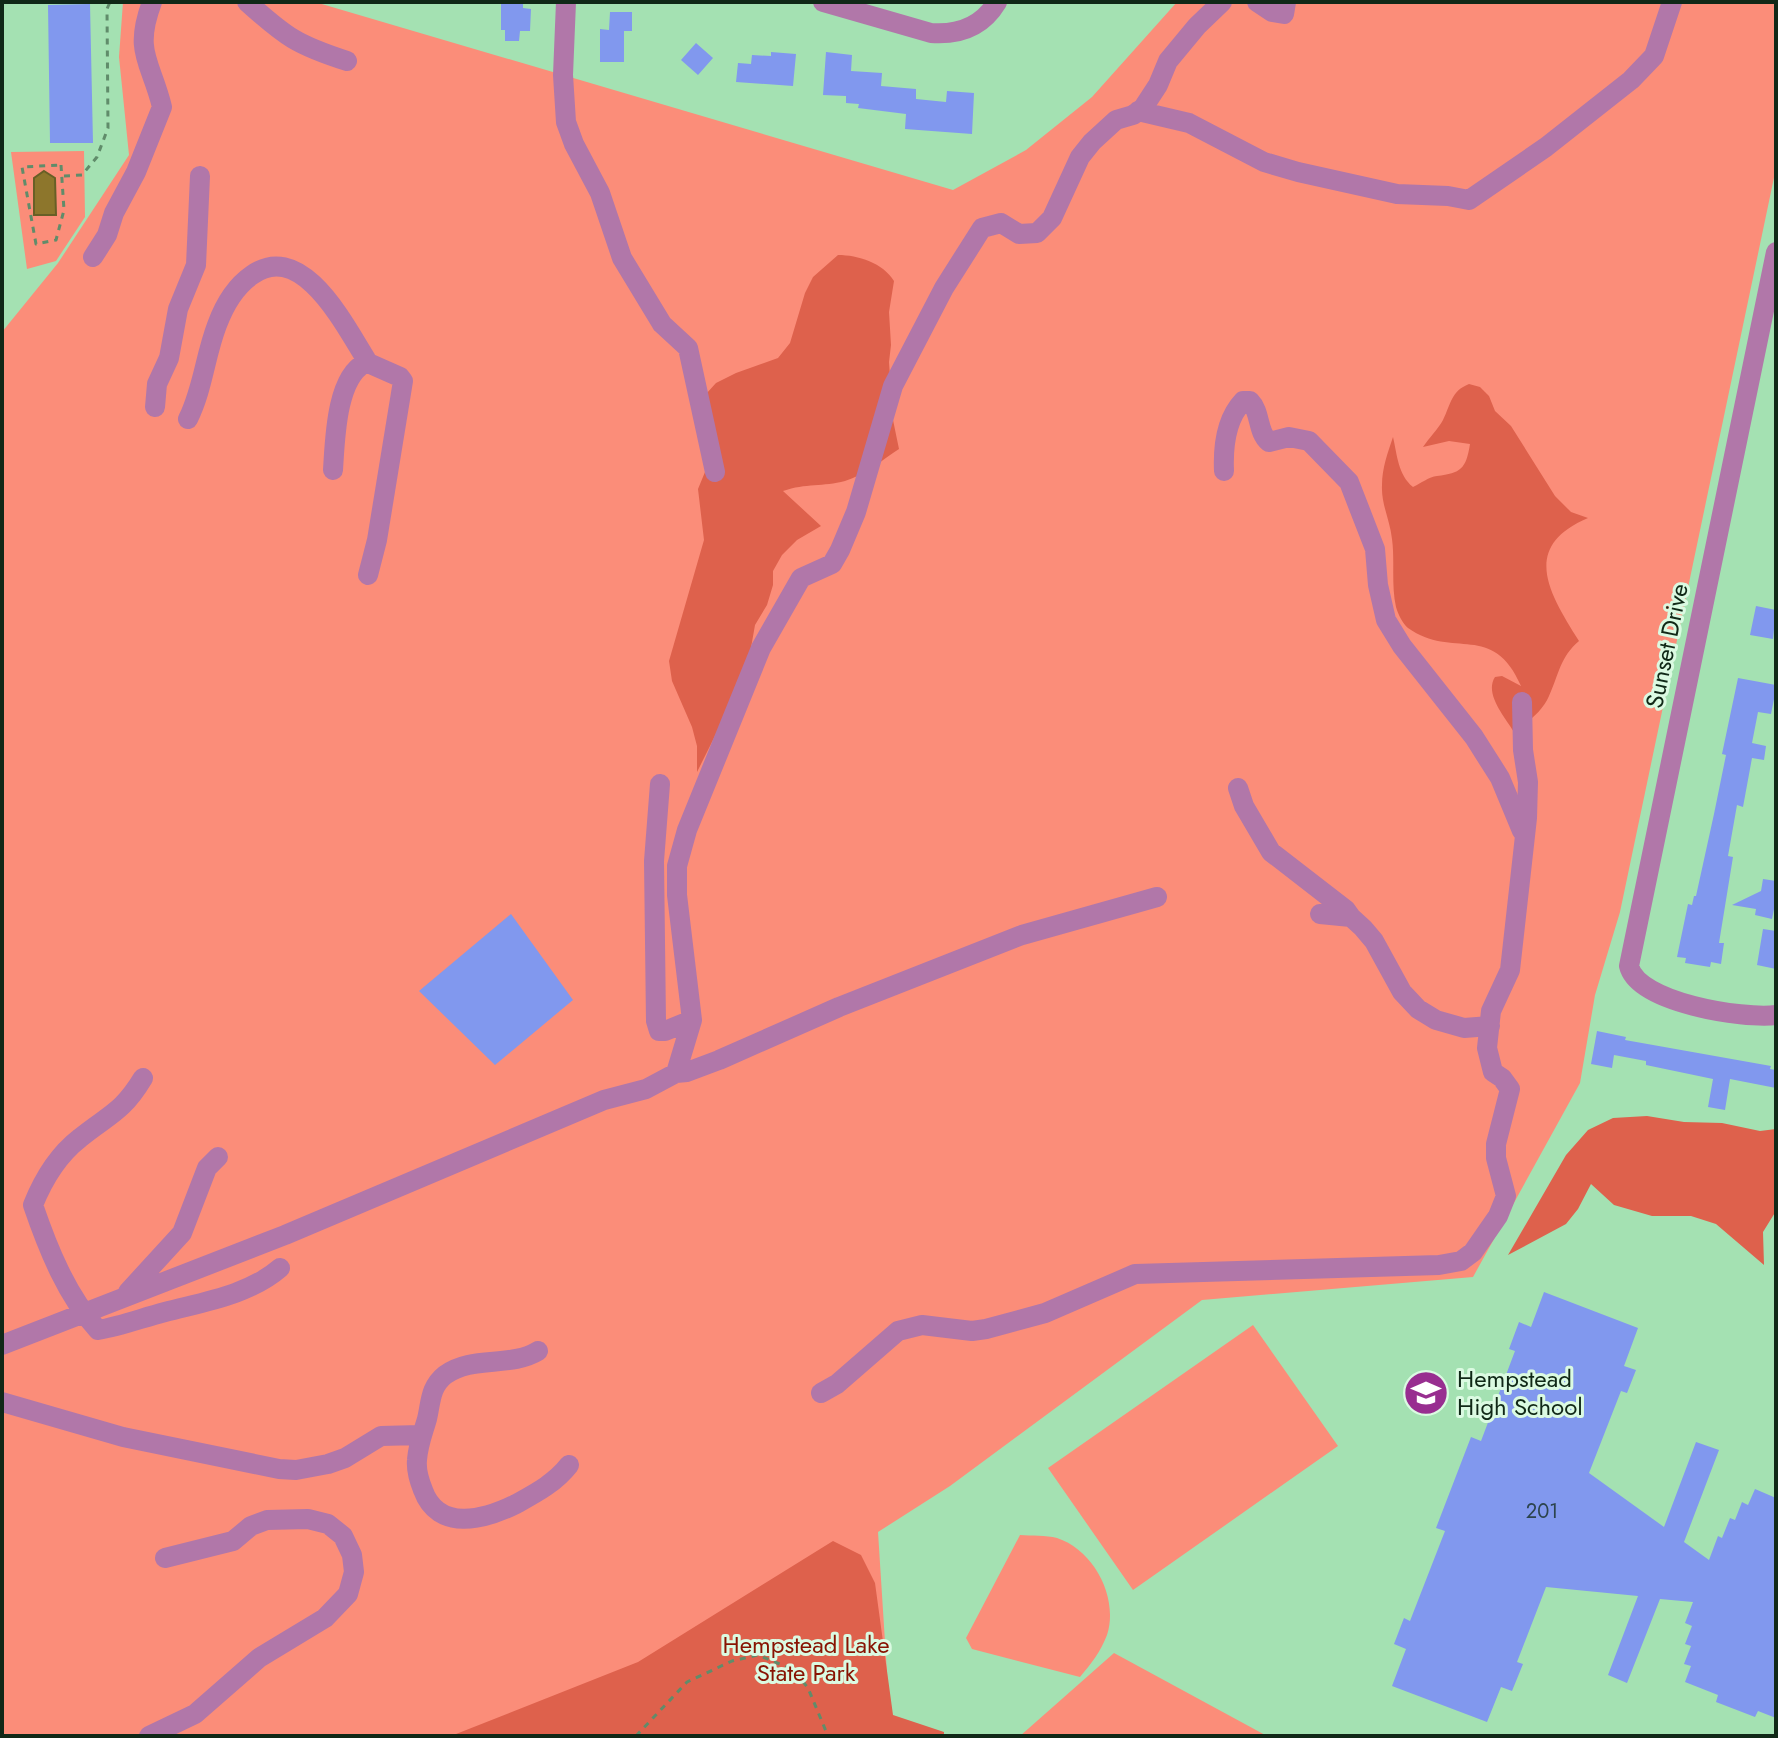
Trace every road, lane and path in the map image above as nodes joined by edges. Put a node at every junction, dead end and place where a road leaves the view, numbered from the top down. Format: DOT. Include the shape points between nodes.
graph roads {
  1 [pos="100,2"];
  2 [pos="110,2"];
  3 [pos="152,2"];
  4 [pos="247,2"];
  5 [pos="566,2"];
  6 [pos="823,2"];
  7 [pos="997,2"];
  8 [pos="1222,2"];
  9 [pos="1257,2"];
  10 [pos="1286,2"];
  11 [pos="1672,2"];
  12 [pos="107,9"];
  13 [pos="347,61"];
  14 [pos="1138,111"];
  15 [pos="64,176"];
  16 [pos="200,176"];
  17 [pos="1776,252"];
  18 [pos="93,257"];
  19 [pos="1770,310"];
  20 [pos="366,362"];
  21 [pos="155,407"];
  22 [pos="188,419"];
  23 [pos="333,470"];
  24 [pos="1224,471"];
  25 [pos="715,472"];
  26 [pos="368,575"];
  27 [pos="1522,702"];
  28 [pos="660,784"];
  29 [pos="1238,788"];
  30 [pos="1524,837"];
  31 [pos="1157,897"];
  32 [pos="1320,914"];
  33 [pos="1351,917"];
  34 [pos="686,977"];
  35 [pos="653,983"];
  36 [pos="1776,1015"];
  37 [pos="692,1020"];
  38 [pos="1490,1026"];
  39 [pos="676,1073"];
  40 [pos="143,1078"];
  41 [pos="218,1157"];
  42 [pos="280,1268"];
  43 [pos="126,1295"];
  44 [pos="84,1312"];
  45 [pos="2,1345"];
  46 [pos="538,1351"];
  47 [pos="821,1393"];
  48 [pos="2,1402"];
  49 [pos="420,1435"];
  50 [pos="569,1465"];
  51 [pos="165,1558"];
  52 [pos="149,1736"];
  53 [pos="636,1736"];
  54 [pos="828,1736"];
  1 -- 12 [label="path"];
  2 -- 12 [label="path"];
  3 -- 18 [label="street" via="143,50 162,107"];
  4 -- 13 [label="street" via="283,35"];
  5 -- 25 [label="street" via="566,122 600,193 622,258 662,324 688,348"];
  6 -- 7 [label="street" via="949,34 980,21"];
  8 -- 14 [label="street" via="1168,61"];
  9 -- 10 [label="street" via="1284,14"];
  11 -- 14 [label="street" via="1654,56 1631,80 1469,200 1397,194 1298,172 1264,162 1189,123"];
  12 -- 15 [label="path" via="108,128 97,157 82,175"];
  14 -- 34 [label="street" via="1116,120 1092,142 1052,218 1037,233 1019,234 1001,223 982,228 913,344 893,386 840,550 832,564 801,578 761,648 687,830 677,866"];
  15 -- 15 [label="path" via="61,165 22,167 36,244 56,240 64,210"];
  16 -- 21 [label="street" via="196,265 178,309"];
  17 -- 19 [label="street, Sunset Drive"];
  19 -- 36 [label="street, Sunset Drive" via="1629,966 1631,975 1658,996 1750,1015"];
  20 -- 22 [label="street" via="319,290 293,271 268,266 247,279 225,309"];
  20 -- 23 [label="street" via="349,377 344,393"];
  20 -- 26 [label="street" via="403,381"];
  24 -- 30 [label="street" via="1227,432 1237,408 1250,401 1264,438 1309,441 1349,482 1375,549 1386,620 1487,757"];
  27 -- 30 [label="street" via="1528,782"];
  28 -- 35 [label="street"];
  29 -- 33 [label="street" via="1271,852"];
  30 -- 38 [label="street" via="1510,970 1491,1011"];
  31 -- 39 [label="street" via="1022,935"];
  32 -- 33 [label="street"];
  33 -- 38 [label="street" via="1374,941 1402,992 1418,1009 1464,1028"];
  34 -- 35 [label="street"];
  34 -- 37 [label="street"];
  35 -- 37 [label="street" via="659,1031"];
  37 -- 39 [label="street"];
  38 -- 47 [label="street" via="1487,1048 1493,1072 1510,1089 1496,1144 1506,1196 1486,1237 1461,1261 1135,1274 1045,1313 986,1329 922,1325 898,1331"];
  39 -- 43 [label="street"];
  40 -- 44 [label="street" via="121,1109 63,1155 33,1205"];
  41 -- 43 [label="street" via="207,1168 182,1233"];
  42 -- 44 [label="street" via="266,1280 230,1294 113,1327 98,1330"];
  43 -- 44 [label="street"];
  44 -- 45 [label="street"];
  46 -- 49 [label="street" via="527,1358 474,1364 447,1374 430,1398"];
  48 -- 49 [label="street" via="123,1437 279,1469 328,1464 381,1436"];
  49 -- 50 [label="street" via="416,1462 425,1496 434,1509 456,1520 506,1509 541,1491"];
  51 -- 52 [label="street" via="233,1541 267,1520 308,1519 328,1524 343,1536 354,1572 348,1594 325,1618 259,1658 195,1714"];
  53 -- 54 [label="path" via="687,1682 758,1655 794,1670 808,1688"];
}
